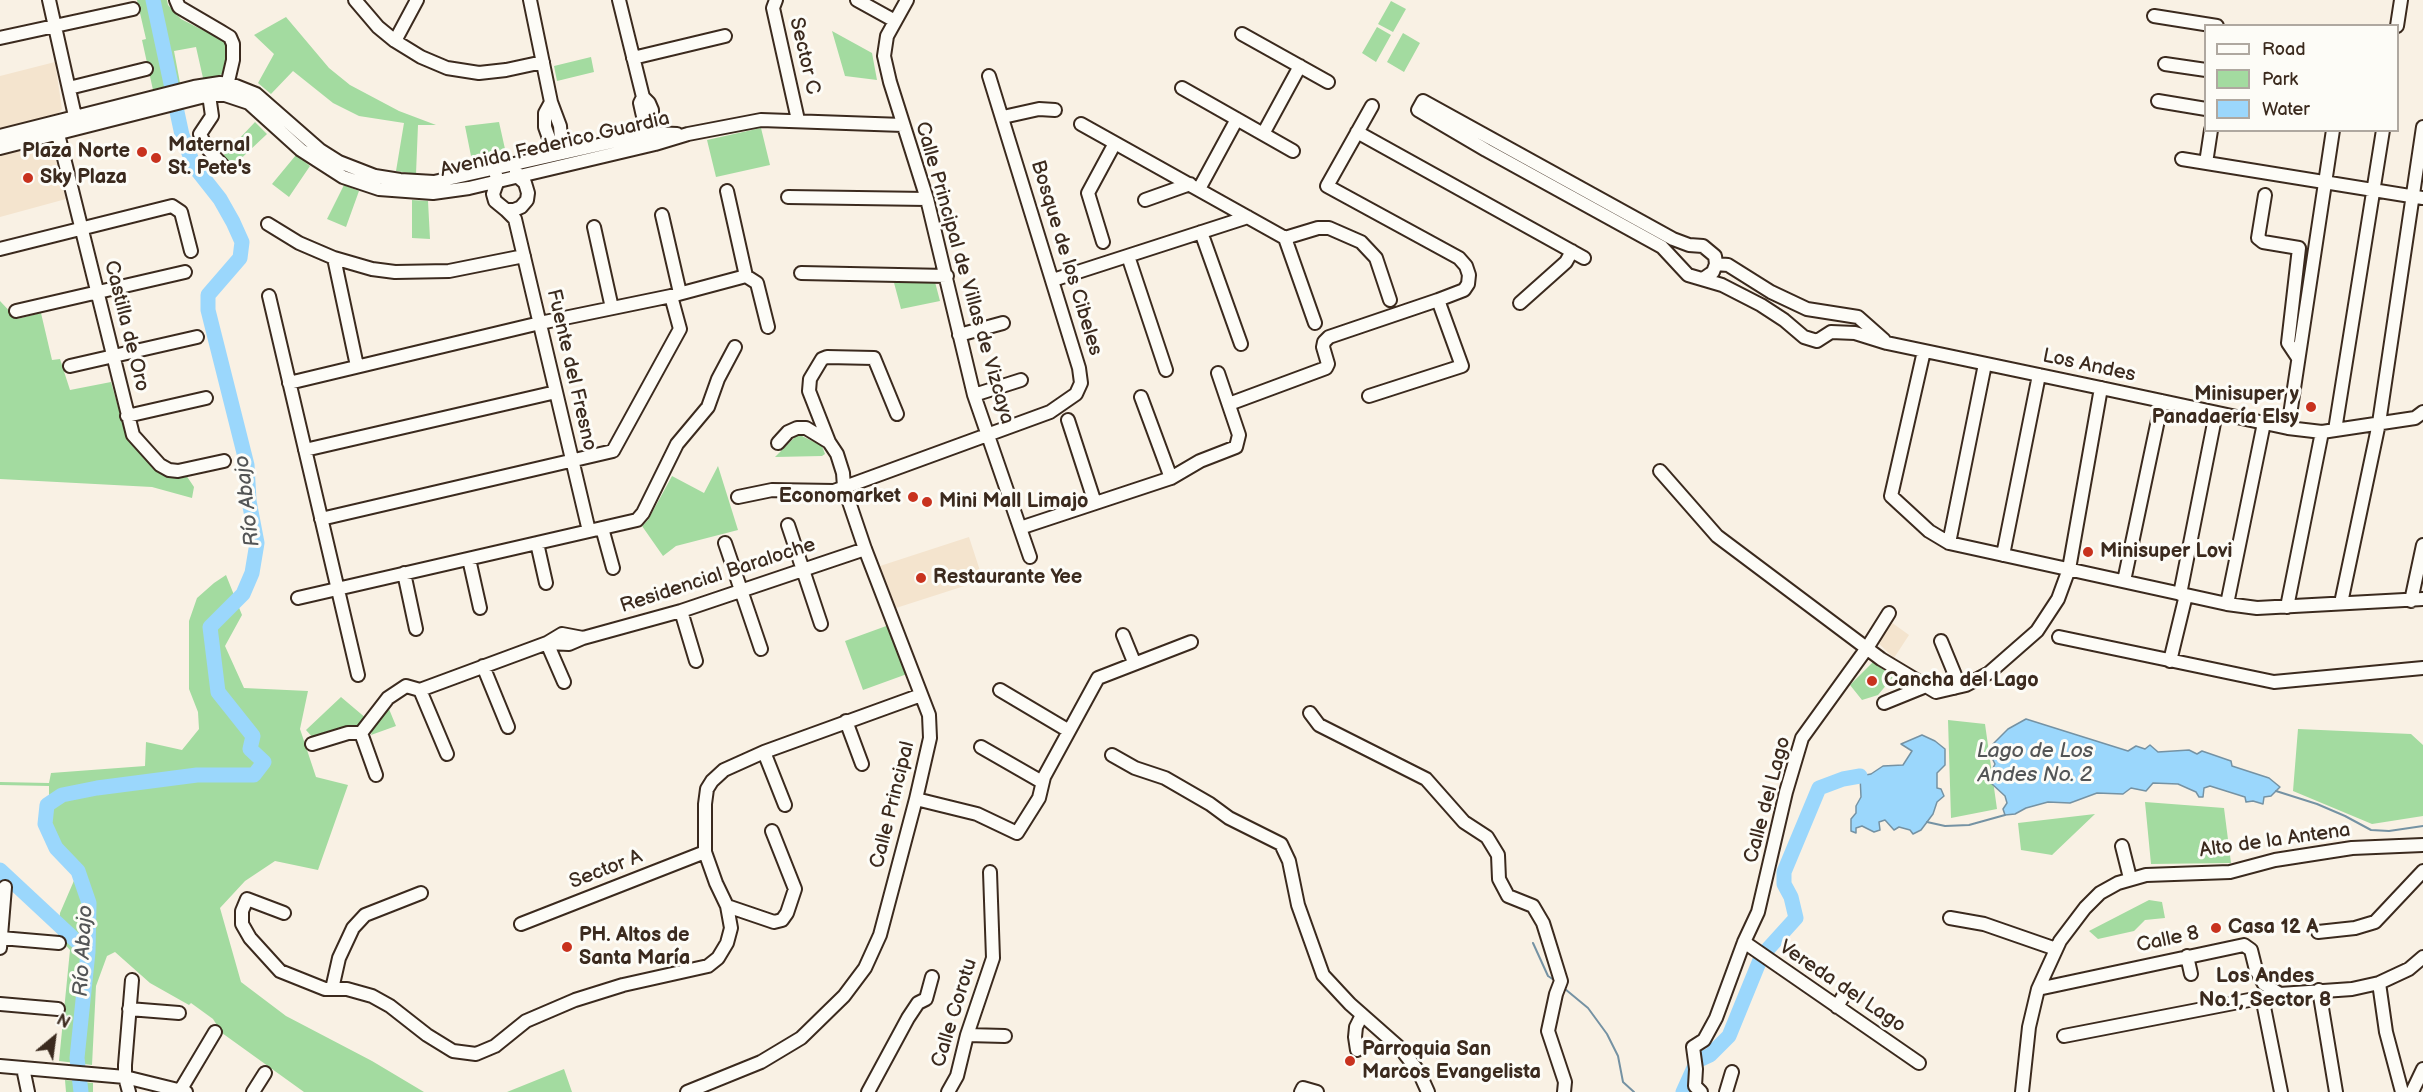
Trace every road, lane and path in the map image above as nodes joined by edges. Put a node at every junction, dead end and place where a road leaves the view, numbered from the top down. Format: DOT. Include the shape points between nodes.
graph roads {
  1 [pos="49,0"];
  2 [pos="176,0"];
  3 [pos="355,0"];
  4 [pos="417,0"];
  5 [pos="530,0"];
  6 [pos="619,0"];
  7 [pos="776,0"];
  8 [pos="857,0"];
  9 [pos="907,0"];
  10 [pos="2401,0"];
  11 [pos="133,9"];
  12 [pos="2154,16"];
  13 [pos="895,21"];
  14 [pos="2204,24"];
  15 [pos="2397,24"];
  16 [pos="55,26"];
  17 [pos="1242,34"];
  18 [pos="725,36"];
  19 [pos="0,38"];
  20 [pos="395,41"];
  21 [pos="633,58"];
  22 [pos="543,62"];
  23 [pos="2165,64"];
  24 [pos="1300,66"];
  25 [pos="146,69"];
  26 [pos="2204,70"];
  27 [pos="989,76"];
  28 [pos="1328,82"];
  29 [pos="69,88"];
  30 [pos="1182,88"];
  31 [pos="226,89"];
  32 [pos="200,94"];
  33 [pos="2158,101"];
  34 [pos="1372,106"];
  35 [pos="2204,109"];
  36 [pos="1055,110"];
  37 [pos="1002,117"];
  38 [pos="1237,119"];
  39 [pos="798,120"];
  40 [pos="77,123"];
  41 [pos="1081,124"];
  42 [pos="903,125"];
  43 [pos="2423,127"];
  44 [pos="56,128"];
  45 [pos="1357,132"];
  46 [pos="2211,132"];
  47 [pos="2333,132"];
  48 [pos="2383,132"];
  49 [pos="652,134"];
  50 [pos="1263,134"];
  51 [pos="0,136"];
  52 [pos="1115,143"];
  53 [pos="1488,145"];
  54 [pos="0,148"];
  55 [pos="558,150"];
  56 [pos="1293,151"];
  57 [pos="2181,159"];
  58 [pos="2205,163"];
  59 [pos="562,166"];
  60 [pos="224,167"];
  61 [pos="516,170"];
  62 [pos="496,174"];
  63 [pos="1550,179"];
  64 [pos="2327,182"];
  65 [pos="1195,187"];
  66 [pos="2375,190"];
  67 [pos="726,191"];
  68 [pos="2265,195"];
  69 [pos="788,197"];
  70 [pos="2418,197"];
  71 [pos="927,199"];
  72 [pos="1144,200"];
  73 [pos="1224,203"];
  74 [pos="1616,207"];
  75 [pos="511,214"];
  76 [pos="662,215"];
  77 [pos="1248,217"];
  78 [pos="1609,219"];
  79 [pos="1234,222"];
  80 [pos="268,224"];
  81 [pos="594,227"];
  82 [pos="82,230"];
  83 [pos="1201,232"];
  84 [pos="1285,238"];
  85 [pos="1103,242"];
  86 [pos="1689,245"];
  87 [pos="0,249"];
  88 [pos="191,251"];
  89 [pos="1572,251"];
  90 [pos="524,256"];
  91 [pos="1128,256"];
  92 [pos="334,258"];
  93 [pos="1584,258"];
  94 [pos="1716,264"];
  95 [pos="1678,265"];
  96 [pos="185,272"];
  97 [pos="801,273"];
  98 [pos="746,276"];
  99 [pos="947,276"];
  100 [pos="1703,279"];
  101 [pos="1053,280"];
  102 [pos="98,292"];
  103 [pos="675,295"];
  104 [pos="269,296"];
  105 [pos="1390,300"];
  106 [pos="1438,300"];
  107 [pos="1520,303"];
  108 [pos="612,308"];
  109 [pos="16,311"];
  110 [pos="1834,314"];
  111 [pos="1853,316"];
  112 [pos="1315,322"];
  113 [pos="540,323"];
  114 [pos="1002,323"];
  115 [pos="768,327"];
  116 [pos="1831,332"];
  117 [pos="1851,333"];
  118 [pos="959,335"];
  119 [pos="197,337"];
  120 [pos="1887,343"];
  121 [pos="1240,344"];
  122 [pos="735,347"];
  123 [pos="1924,351"];
  124 [pos="114,355"];
  125 [pos="2298,358"];
  126 [pos="1985,364"];
  127 [pos="70,366"];
  128 [pos="357,366"];
  129 [pos="1166,370"];
  130 [pos="1218,373"];
  131 [pos="2039,375"];
  132 [pos="1021,380"];
  133 [pos="289,382"];
  134 [pos="2101,388"];
  135 [pos="556,392"];
  136 [pos="974,395"];
  137 [pos="1369,396"];
  138 [pos="1141,397"];
  139 [pos="206,398"];
  140 [pos="2162,401"];
  141 [pos="1229,404"];
  142 [pos="2423,412"];
  143 [pos="2216,413"];
  144 [pos="897,414"];
  145 [pos="127,416"];
  146 [pos="1068,420"];
  147 [pos="2264,423"];
  148 [pos="2379,423"];
  149 [pos="2288,428"];
  150 [pos="2335,430"];
  151 [pos="2322,432"];
  152 [pos="989,434"];
  153 [pos="829,442"];
  154 [pos="778,443"];
  155 [pos="305,450"];
  156 [pos="573,460"];
  157 [pos="224,461"];
  158 [pos="1660,471"];
  159 [pos="1170,478"];
  160 [pos="844,487"];
  161 [pos="738,497"];
  162 [pos="1095,504"];
  163 [pos="321,519"];
  164 [pos="788,525"];
  165 [pos="602,528"];
  166 [pos="1020,528"];
  167 [pos="589,531"];
  168 [pos="537,543"];
  169 [pos="725,543"];
  170 [pos="1948,543"];
  171 [pos="2423,545"];
  172 [pos="865,549"];
  173 [pos="2003,555"];
  174 [pos="1030,557"];
  175 [pos="469,559"];
  176 [pos="613,568"];
  177 [pos="2069,569"];
  178 [pos="802,570"];
  179 [pos="404,573"];
  180 [pos="2124,581"];
  181 [pos="546,583"];
  182 [pos="338,589"];
  183 [pos="741,590"];
  184 [pos="2183,594"];
  185 [pos="298,598"];
  186 [pos="2417,600"];
  187 [pos="2341,603"];
  188 [pos="2227,604"];
  189 [pos="2287,607"];
  190 [pos="480,608"];
  191 [pos="681,611"];
  192 [pos="1889,613"];
  193 [pos="821,624"];
  194 [pos="416,629"];
  195 [pos="1123,635"];
  196 [pos="2059,637"];
  197 [pos="1941,641"];
  198 [pos="1191,642"];
  199 [pos="548,643"];
  200 [pos="1867,648"];
  201 [pos="761,649"];
  202 [pos="696,662"];
  203 [pos="1134,662"];
  204 [pos="2170,662"];
  205 [pos="483,666"];
  206 [pos="2423,668"];
  207 [pos="358,675"];
  208 [pos="564,682"];
  209 [pos="1954,688"];
  210 [pos="1931,689"];
  211 [pos="420,690"];
  212 [pos="1000,690"];
  213 [pos="921,695"];
  214 [pos="1884,703"];
  215 [pos="1310,713"];
  216 [pos="846,721"];
  217 [pos="508,727"];
  218 [pos="1069,731"];
  219 [pos="361,733"];
  220 [pos="312,744"];
  221 [pos="981,747"];
  222 [pos="764,752"];
  223 [pos="447,754"];
  224 [pos="1112,755"];
  225 [pos="862,764"];
  226 [pos="375,775"];
  227 [pos="1042,782"];
  228 [pos="916,799"];
  229 [pos="785,805"];
  230 [pos="772,831"];
  231 [pos="2423,845"];
  232 [pos="2122,846"];
  233 [pos="705,852"];
  234 [pos="990,872"];
  235 [pos="2423,872"];
  236 [pos="2130,878"];
  237 [pos="5,887"];
  238 [pos="421,893"];
  239 [pos="728,906"];
  240 [pos="284,912"];
  241 [pos="1950,918"];
  242 [pos="521,924"];
  243 [pos="2318,932"];
  244 [pos="1744,942"];
  245 [pos="0,943"];
  246 [pos="59,943"];
  247 [pos="2056,949"];
  248 [pos="2187,956"];
  249 [pos="2423,957"];
  250 [pos="2191,974"];
  251 [pos="932,977"];
  252 [pos="132,980"];
  253 [pos="2379,983"];
  254 [pos="332,989"];
  255 [pos="2038,989"];
  256 [pos="2319,990"];
  257 [pos="1845,993"];
  258 [pos="2280,994"];
  259 [pos="2262,997"];
  260 [pos="0,1004"];
  261 [pos="1837,1007"];
  262 [pos="58,1009"];
  263 [pos="129,1009"];
  264 [pos="179,1014"];
  265 [pos="1362,1015"];
  266 [pos="214,1032"];
  267 [pos="968,1035"];
  268 [pos="1005,1035"];
  269 [pos="2064,1036"];
  270 [pos="1358,1050"];
  271 [pos="1919,1063"];
  272 [pos="0,1066"];
  273 [pos="23,1068"];
  274 [pos="2423,1070"];
  275 [pos="1731,1072"];
  276 [pos="265,1073"];
  277 [pos="125,1077"];
  278 [pos="184,1091"];
  279 [pos="28,1092"];
  280 [pos="129,1092"];
  281 [pos="253,1092"];
  282 [pos="687,1092"];
  283 [pos="868,1092"];
  284 [pos="948,1092"];
  285 [pos="1301,1092"];
  286 [pos="1317,1092"];
  287 [pos="1428,1092"];
  288 [pos="1564,1092"];
  289 [pos="1701,1092"];
  290 [pos="1726,1092"];
  291 [pos="2022,1092"];
  292 [pos="2281,1092"];
  293 [pos="2336,1092"];
  294 [pos="2402,1092"];
  295 [pos="2412,1092"];
  1 -- 16 [label="street"];
  2 -- 31 [label="street" via="179,7 230,37 234,44"];
  3 -- 20 [label="street"];
  4 -- 20 [label="street"];
  5 -- 22 [label="street"];
  6 -- 21 [label="street"];
  7 -- 39 [label="street, Sector C" via="773,8"];
  8 -- 13 [label="street"];
  9 -- 13 [label="street, Calle Principal de Villas de Vizcaya"];
  10 -- 15 [label="street"];
  11 -- 16 [label="street"];
  12 -- 14 [label="street"];
  13 -- 42 [label="street, Calle Principal de Villas de Vizcaya" via="887,36 884,56"];
  16 -- 19 [label="street"];
  16 -- 29 [label="street"];
  17 -- 24 [label="street"];
  18 -- 21 [label="street"];
  20 -- 22 [label="street" via="447,68 479,73"];
  21 -- 49 [label="street" via="643,97 642,112"];
  22 -- 55 [label="street" via="560,126"];
  23 -- 26 [label="street"];
  24 -- 28 [label="street"];
  24 -- 50 [label="street"];
  25 -- 29 [label="street"];
  27 -- 37 [label="street, Bosque de los Cibeles"];
  29 -- 40 [label="street"];
  30 -- 38 [label="street"];
  31 -- 32 [label="street, Avenida Federico Guardia" via="211,84"];
  31 -- 62 [label="street, Avenida Federico Guardia" via="245,88 256,94 320,150 358,177 434,182"];
  32 -- 40 [label="street, Avenida Federico Guardia"];
  32 -- 60 [label="street" via="212,116 200,134"];
  33 -- 35 [label="street"];
  34 -- 45 [label="street"];
  36 -- 37 [label="street" via="1039,109"];
  37 -- 101 [label="street, Bosque de los Cibeles"];
  38 -- 50 [label="street"];
  38 -- 65 [label="street"];
  39 -- 42 [label="street, Avenida Federico Guardia"];
  39 -- 49 [label="street, Avenida Federico Guardia" via="761,120 688,134"];
  40 -- 44 [label="street, Avenida Federico Guardia"];
  41 -- 52 [label="street"];
  42 -- 71 [label="street, Calle Principal de Villas de Vizcaya"];
  43 -- 70 [label="street"];
  44 -- 51 [label="street, Avenida Federico Guardia"];
  44 -- 54 [label="street, Avenida Federico Guardia"];
  44 -- 82 [label="street, Castilla de Oro"];
  45 -- 89 [label="street"];
  45 -- 106 [label="street" via="1328,186 1459,258 1466,266 1468,284 1464,290"];
  46 -- 58 [label="street"];
  47 -- 64 [label="street"];
  48 -- 66 [label="street"];
  49 -- 55 [label="street, Avenida Federico Guardia"];
  49 -- 59 [label="street, Avenida Federico Guardia"];
  50 -- 56 [label="street"];
  52 -- 65 [label="street"];
  52 -- 85 [label="street" via="1088,194"];
  53 -- 53 [label="street" via="1423,101 1418,110"];
  53 -- 63 [label="street"];
  55 -- 59 [label="street"];
  55 -- 61 [label="street, Avenida Federico Guardia"];
  57 -- 58 [label="street"];
  58 -- 64 [label="street"];
  59 -- 61 [label="street, Avenida Federico Guardia"];
  61 -- 62 [label="street, Avenida Federico Guardia"];
  61 -- 75 [label="street" via="528,193 527,200"];
  62 -- 75 [label="street, Fuente del Fresno" via="495,201"];
  63 -- 74 [label="street"];
  63 -- 78 [label="street"];
  64 -- 66 [label="street"];
  64 -- 125 [label="street"];
  65 -- 72 [label="street"];
  65 -- 73 [label="street"];
  66 -- 70 [label="street"];
  66 -- 150 [label="street"];
  67 -- 98 [label="street"];
  68 -- 125 [label="street" via="2258,238 2299,248 2288,343"];
  69 -- 71 [label="street"];
  70 -- 148 [label="street"];
  71 -- 99 [label="street, Calle Principal de Villas de Vizcaya"];
  73 -- 77 [label="street"];
  73 -- 79 [label="street"];
  74 -- 78 [label="street"];
  74 -- 86 [label="street"];
  75 -- 90 [label="street, Fuente del Fresno"];
  76 -- 103 [label="street"];
  77 -- 79 [label="street"];
  77 -- 84 [label="street"];
  78 -- 95 [label="street" via="1662,247"];
  79 -- 83 [label="street"];
  80 -- 92 [label="street"];
  81 -- 108 [label="street"];
  82 -- 87 [label="street"];
  82 -- 88 [label="street" via="172,206 181,212"];
  82 -- 102 [label="street, Castilla de Oro"];
  83 -- 91 [label="street"];
  83 -- 121 [label="street"];
  84 -- 105 [label="street" via="1329,228 1361,242 1376,258"];
  84 -- 112 [label="street"];
  86 -- 94 [label="street" via="1703,246 1714,256"];
  86 -- 95 [label="street" via="1679,255"];
  89 -- 93 [label="street"];
  89 -- 107 [label="street" via="1566,262"];
  90 -- 92 [label="street" via="449,271 416,273 372,269"];
  90 -- 113 [label="street, Fuente del Fresno"];
  91 -- 101 [label="street"];
  91 -- 129 [label="street"];
  92 -- 128 [label="street"];
  94 -- 100 [label="street"];
  94 -- 110 [label="street" via="1728,265 1807,309"];
  95 -- 100 [label="street" via="1695,279"];
  96 -- 102 [label="street"];
  97 -- 99 [label="street"];
  98 -- 103 [label="street"];
  98 -- 115 [label="street" via="757,283"];
  99 -- 118 [label="street, Calle Principal de Villas de Vizcaya"];
  100 -- 116 [label="street, Los Andes" via="1761,305 1804,338 1817,341"];
  101 -- 152 [label="street, Bosque de los Cibeles" via="1081,382 1076,394 1050,412"];
  102 -- 109 [label="street"];
  102 -- 124 [label="street, Castilla de Oro"];
  103 -- 108 [label="street"];
  103 -- 156 [label="street" via="680,329 613,451"];
  104 -- 133 [label="street"];
  106 -- 137 [label="street" via="1462,366"];
  106 -- 141 [label="street" via="1329,337 1323,347 1326,368"];
  108 -- 113 [label="street"];
  110 -- 111 [label="street"];
  110 -- 116 [label="street"];
  111 -- 117 [label="street" via="1855,326"];
  111 -- 120 [label="street"];
  113 -- 128 [label="street"];
  113 -- 135 [label="street, Fuente del Fresno"];
  114 -- 118 [label="street"];
  116 -- 117 [label="street, Los Andes"];
  117 -- 120 [label="street, Los Andes"];
  118 -- 136 [label="street, Calle Principal de Villas de Vizcaya"];
  119 -- 124 [label="street"];
  120 -- 123 [label="street, Los Andes"];
  122 -- 165 [label="street" via="708,407 677,444 643,513 637,520"];
  123 -- 126 [label="street, Los Andes"];
  123 -- 170 [label="street" via="1891,496"];
  124 -- 127 [label="street"];
  124 -- 145 [label="street, Castilla de Oro"];
  125 -- 149 [label="street"];
  126 -- 131 [label="street, Los Andes"];
  126 -- 170 [label="street"];
  128 -- 133 [label="street"];
  130 -- 141 [label="street"];
  131 -- 134 [label="street, Los Andes"];
  131 -- 173 [label="street"];
  132 -- 136 [label="street"];
  133 -- 155 [label="street"];
  134 -- 140 [label="street, Los Andes"];
  134 -- 177 [label="street"];
  135 -- 155 [label="street"];
  135 -- 156 [label="street, Fuente del Fresno"];
  136 -- 152 [label="street, Calle Principal de Villas de Vizcaya"];
  138 -- 159 [label="street"];
  139 -- 145 [label="street"];
  140 -- 143 [label="street, Los Andes"];
  140 -- 180 [label="street"];
  141 -- 159 [label="street" via="1239,435 1236,447"];
  142 -- 148 [label="street, Los Andes"];
  143 -- 147 [label="street, Los Andes"];
  143 -- 184 [label="street"];
  144 -- 153 [label="street, Calle Principal" via="874,358 822,359 808,385"];
  145 -- 157 [label="street, Castilla de Oro" via="133,435 169,470"];
  146 -- 162 [label="street"];
  147 -- 149 [label="street, Los Andes"];
  147 -- 188 [label="street"];
  148 -- 150 [label="street, Los Andes"];
  148 -- 187 [label="street"];
  149 -- 151 [label="street, Los Andes"];
  150 -- 151 [label="street, Los Andes"];
  151 -- 189 [label="street"];
  152 -- 160 [label="street"];
  152 -- 166 [label="street, Calle Principal de Villas de Vizcaya"];
  153 -- 154 [label="street" via="806,428 797,428"];
  153 -- 160 [label="street, Calle Principal" via="835,475"];
  155 -- 163 [label="street"];
  156 -- 163 [label="street"];
  156 -- 167 [label="street, Fuente del Fresno"];
  158 -- 200 [label="street" via="1717,536"];
  159 -- 162 [label="street"];
  160 -- 161 [label="street" via="772,490"];
  160 -- 172 [label="street, Calle Principal"];
  162 -- 166 [label="street"];
  163 -- 182 [label="street"];
  164 -- 178 [label="street"];
  165 -- 167 [label="street"];
  165 -- 176 [label="street"];
  166 -- 174 [label="street, Calle Principal de Villas de Vizcaya"];
  167 -- 168 [label="street"];
  168 -- 175 [label="street"];
  168 -- 181 [label="street"];
  169 -- 183 [label="street"];
  170 -- 173 [label="street"];
  171 -- 186 [label="street"];
  172 -- 178 [label="street, Residencial Baraloche"];
  172 -- 213 [label="street, Calle Principal"];
  173 -- 177 [label="street"];
  175 -- 179 [label="street"];
  175 -- 190 [label="street"];
  177 -- 180 [label="street"];
  177 -- 209 [label="street" via="2058,599 2025,643 1989,673"];
  178 -- 183 [label="street, Residencial Baraloche"];
  178 -- 193 [label="street"];
  179 -- 182 [label="street"];
  179 -- 194 [label="street"];
  180 -- 184 [label="street"];
  182 -- 185 [label="street"];
  182 -- 207 [label="street"];
  183 -- 191 [label="street, Residencial Baraloche"];
  183 -- 201 [label="street"];
  184 -- 188 [label="street"];
  184 -- 204 [label="street"];
  186 -- 187 [label="street"];
  187 -- 189 [label="street"];
  188 -- 189 [label="street"];
  191 -- 199 [label="street, Residencial Baraloche" via="570,644"];
  191 -- 202 [label="street"];
  192 -- 200 [label="street, Calle del Lago"];
  195 -- 203 [label="street"];
  196 -- 204 [label="street"];
  197 -- 209 [label="street" via="1954,675"];
  198 -- 203 [label="street"];
  199 -- 205 [label="street, Residencial Baraloche"];
  199 -- 208 [label="street"];
  200 -- 210 [label="street"];
  200 -- 244 [label="street, Calle del Lago" via="1802,738 1758,912"];
  203 -- 218 [label="street" via="1098,678"];
  204 -- 206 [label="street" via="2274,682"];
  205 -- 211 [label="street, Residencial Baraloche"];
  205 -- 217 [label="street"];
  209 -- 210 [label="street"];
  210 -- 214 [label="street"];
  211 -- 219 [label="street, Residencial Baraloche" via="406,686 388,698"];
  211 -- 223 [label="street"];
  212 -- 218 [label="street"];
  213 -- 216 [label="street"];
  213 -- 228 [label="street, Calle Principal" via="929,715 930,738"];
  215 -- 288 [label="street" via="1319,725 1426,779 1464,822 1487,837 1498,855 1499,879 1508,896 1533,906 1552,950 1561,981 1548,1031 1563,1074"];
  216 -- 222 [label="street"];
  216 -- 225 [label="street"];
  218 -- 227 [label="street"];
  219 -- 220 [label="street" via="348,732"];
  219 -- 226 [label="street"];
  221 -- 227 [label="street"];
  222 -- 229 [label="street"];
  222 -- 233 [label="street" via="723,770 707,789"];
  224 -- 265 [label="street" via="1165,778 1229,818 1281,844 1323,975"];
  227 -- 228 [label="street" via="1039,798 1017,833 977,814"];
  228 -- 282 [label="street, Calle Principal" via="880,935 865,968 844,996 801,1038 782,1050"];
  230 -- 239 [label="street" via="795,889 787,913 774,922"];
  231 -- 236 [label="street, Alto de la Antena" via="2352,848 2275,860 2230,872"];
  232 -- 236 [label="street"];
  233 -- 239 [label="street"];
  233 -- 242 [label="street, Sector A"];
  234 -- 267 [label="street, Calle Corotu" via="993,958"];
  235 -- 243 [label="street" via="2375,922"];
  236 -- 247 [label="street, Alto de la Antena" via="2100,893"];
  237 -- 245 [label="street"];
  238 -- 254 [label="street" via="365,915 353,928 339,958"];
  239 -- 254 [label="street" via="727,943 708,966 574,1000 526,1021 495,1046 476,1054 453,1051 372,996"];
  240 -- 254 [label="street" via="247,898 242,924 264,956 280,971"];
  241 -- 247 [label="street" via="1984,924"];
  244 -- 261 [label="street, Vereda del Lago"];
  244 -- 289 [label="street, Calle del Lago" via="1716,1018 1704,1040 1693,1047 1695,1086"];
  245 -- 246 [label="street"];
  247 -- 255 [label="street, Alto de la Antena"];
  248 -- 250 [label="street"];
  248 -- 255 [label="street, Calle 8"];
  248 -- 258 [label="street, Calle 8" via="2247,945 2259,977"];
  249 -- 253 [label="street" via="2409,969"];
  251 -- 283 [label="street" via="926,999 918,1003 908,1018"];
  252 -- 263 [label="street"];
  253 -- 256 [label="street"];
  253 -- 294 [label="street" via="2386,1032"];
  255 -- 291 [label="street, Alto de la Antena" via="2029,1027"];
  256 -- 258 [label="street"];
  256 -- 293 [label="street"];
  257 -- 261 [label="street"];
  258 -- 259 [label="street"];
  259 -- 269 [label="street"];
  259 -- 292 [label="street"];
  260 -- 262 [label="street"];
  261 -- 271 [label="street, Vereda del Lago"];
  263 -- 264 [label="street"];
  263 -- 277 [label="street"];
  265 -- 270 [label="street" via="1356,1027"];
  265 -- 287 [label="street" via="1401,1049 1419,1072"];
  266 -- 278 [label="street"];
  267 -- 268 [label="street"];
  267 -- 284 [label="street, Calle Corotu" via="957,1076"];
  272 -- 273 [label="street"];
  273 -- 277 [label="street"];
  273 -- 279 [label="street"];
  274 -- 295 [label="street"];
  275 -- 290 [label="street"];
  276 -- 281 [label="street"];
  277 -- 278 [label="street"];
  277 -- 280 [label="street"];
  285 -- 286 [label="street" via="1303,1088"];
}
